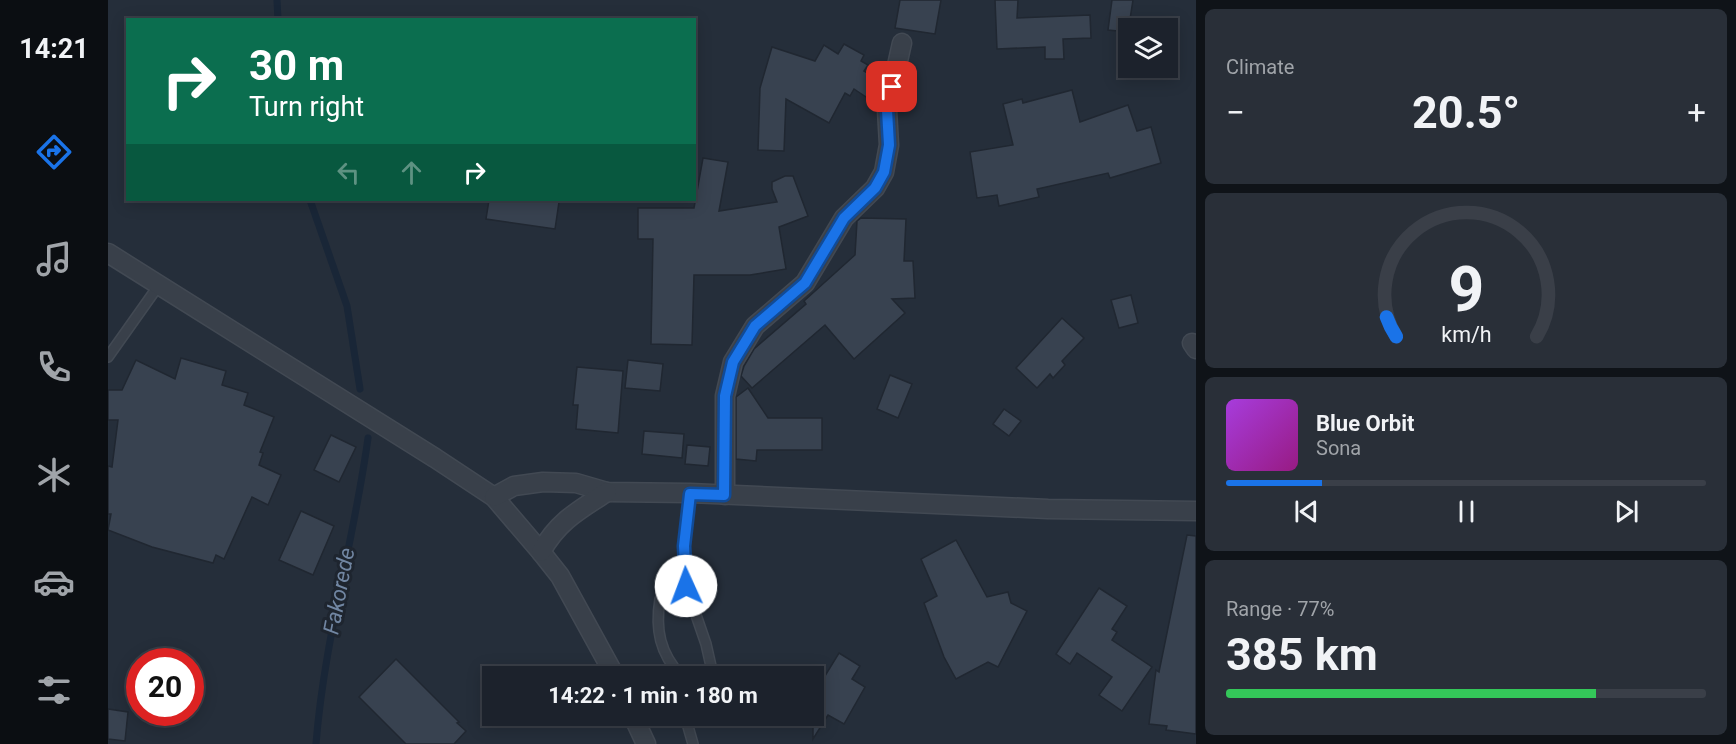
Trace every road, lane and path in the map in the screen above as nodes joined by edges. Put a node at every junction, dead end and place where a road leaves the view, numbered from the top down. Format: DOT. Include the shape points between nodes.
graph roads {
  1 [pos="902,43"];
  2 [pos="108,253"];
  3 [pos="159,285"];
  4 [pos="108,357"];
  5 [pos="607,492"];
  6 [pos="690,494"];
  7 [pos="724,495"];
  8 [pos="494,497"];
  9 [pos="1196,511"];
  10 [pos="541,552"];
  11 [pos="686,586"];
  12 [pos="610,666"];
  13 [pos="672,666"];
  14 [pos="711,666"];
  15 [pos="638,726"];
  16 [pos="688,726"];
  17 [pos="646,744"];
  18 [pos="693,744"];
  1 -- 7 [label="street" via="887,110 889,145 884,172 875,188 844,218 805,283 755,326 733,362 725,396"];
  2 -- 3 [label="street"];
  3 -- 4 [label="lane"];
  3 -- 8 [label="street"];
  5 -- 6 [label="street"];
  5 -- 8 [label="street" via="576,483 543,482 514,486"];
  5 -- 10 [label="street" via="559,524"];
  6 -- 7 [label="street"];
  6 -- 11 [label="lane" via="684,546"];
  7 -- 9 [label="street" via="1048,509"];
  8 -- 10 [label="street"];
  10 -- 12 [label="street" via="560,576"];
  11 -- 13 [label="lane" via="660,599 657,620 662,646"];
  11 -- 14 [label="lane"];
  15 -- 17 [label="street"];
  16 -- 18 [label="lane"];
}
